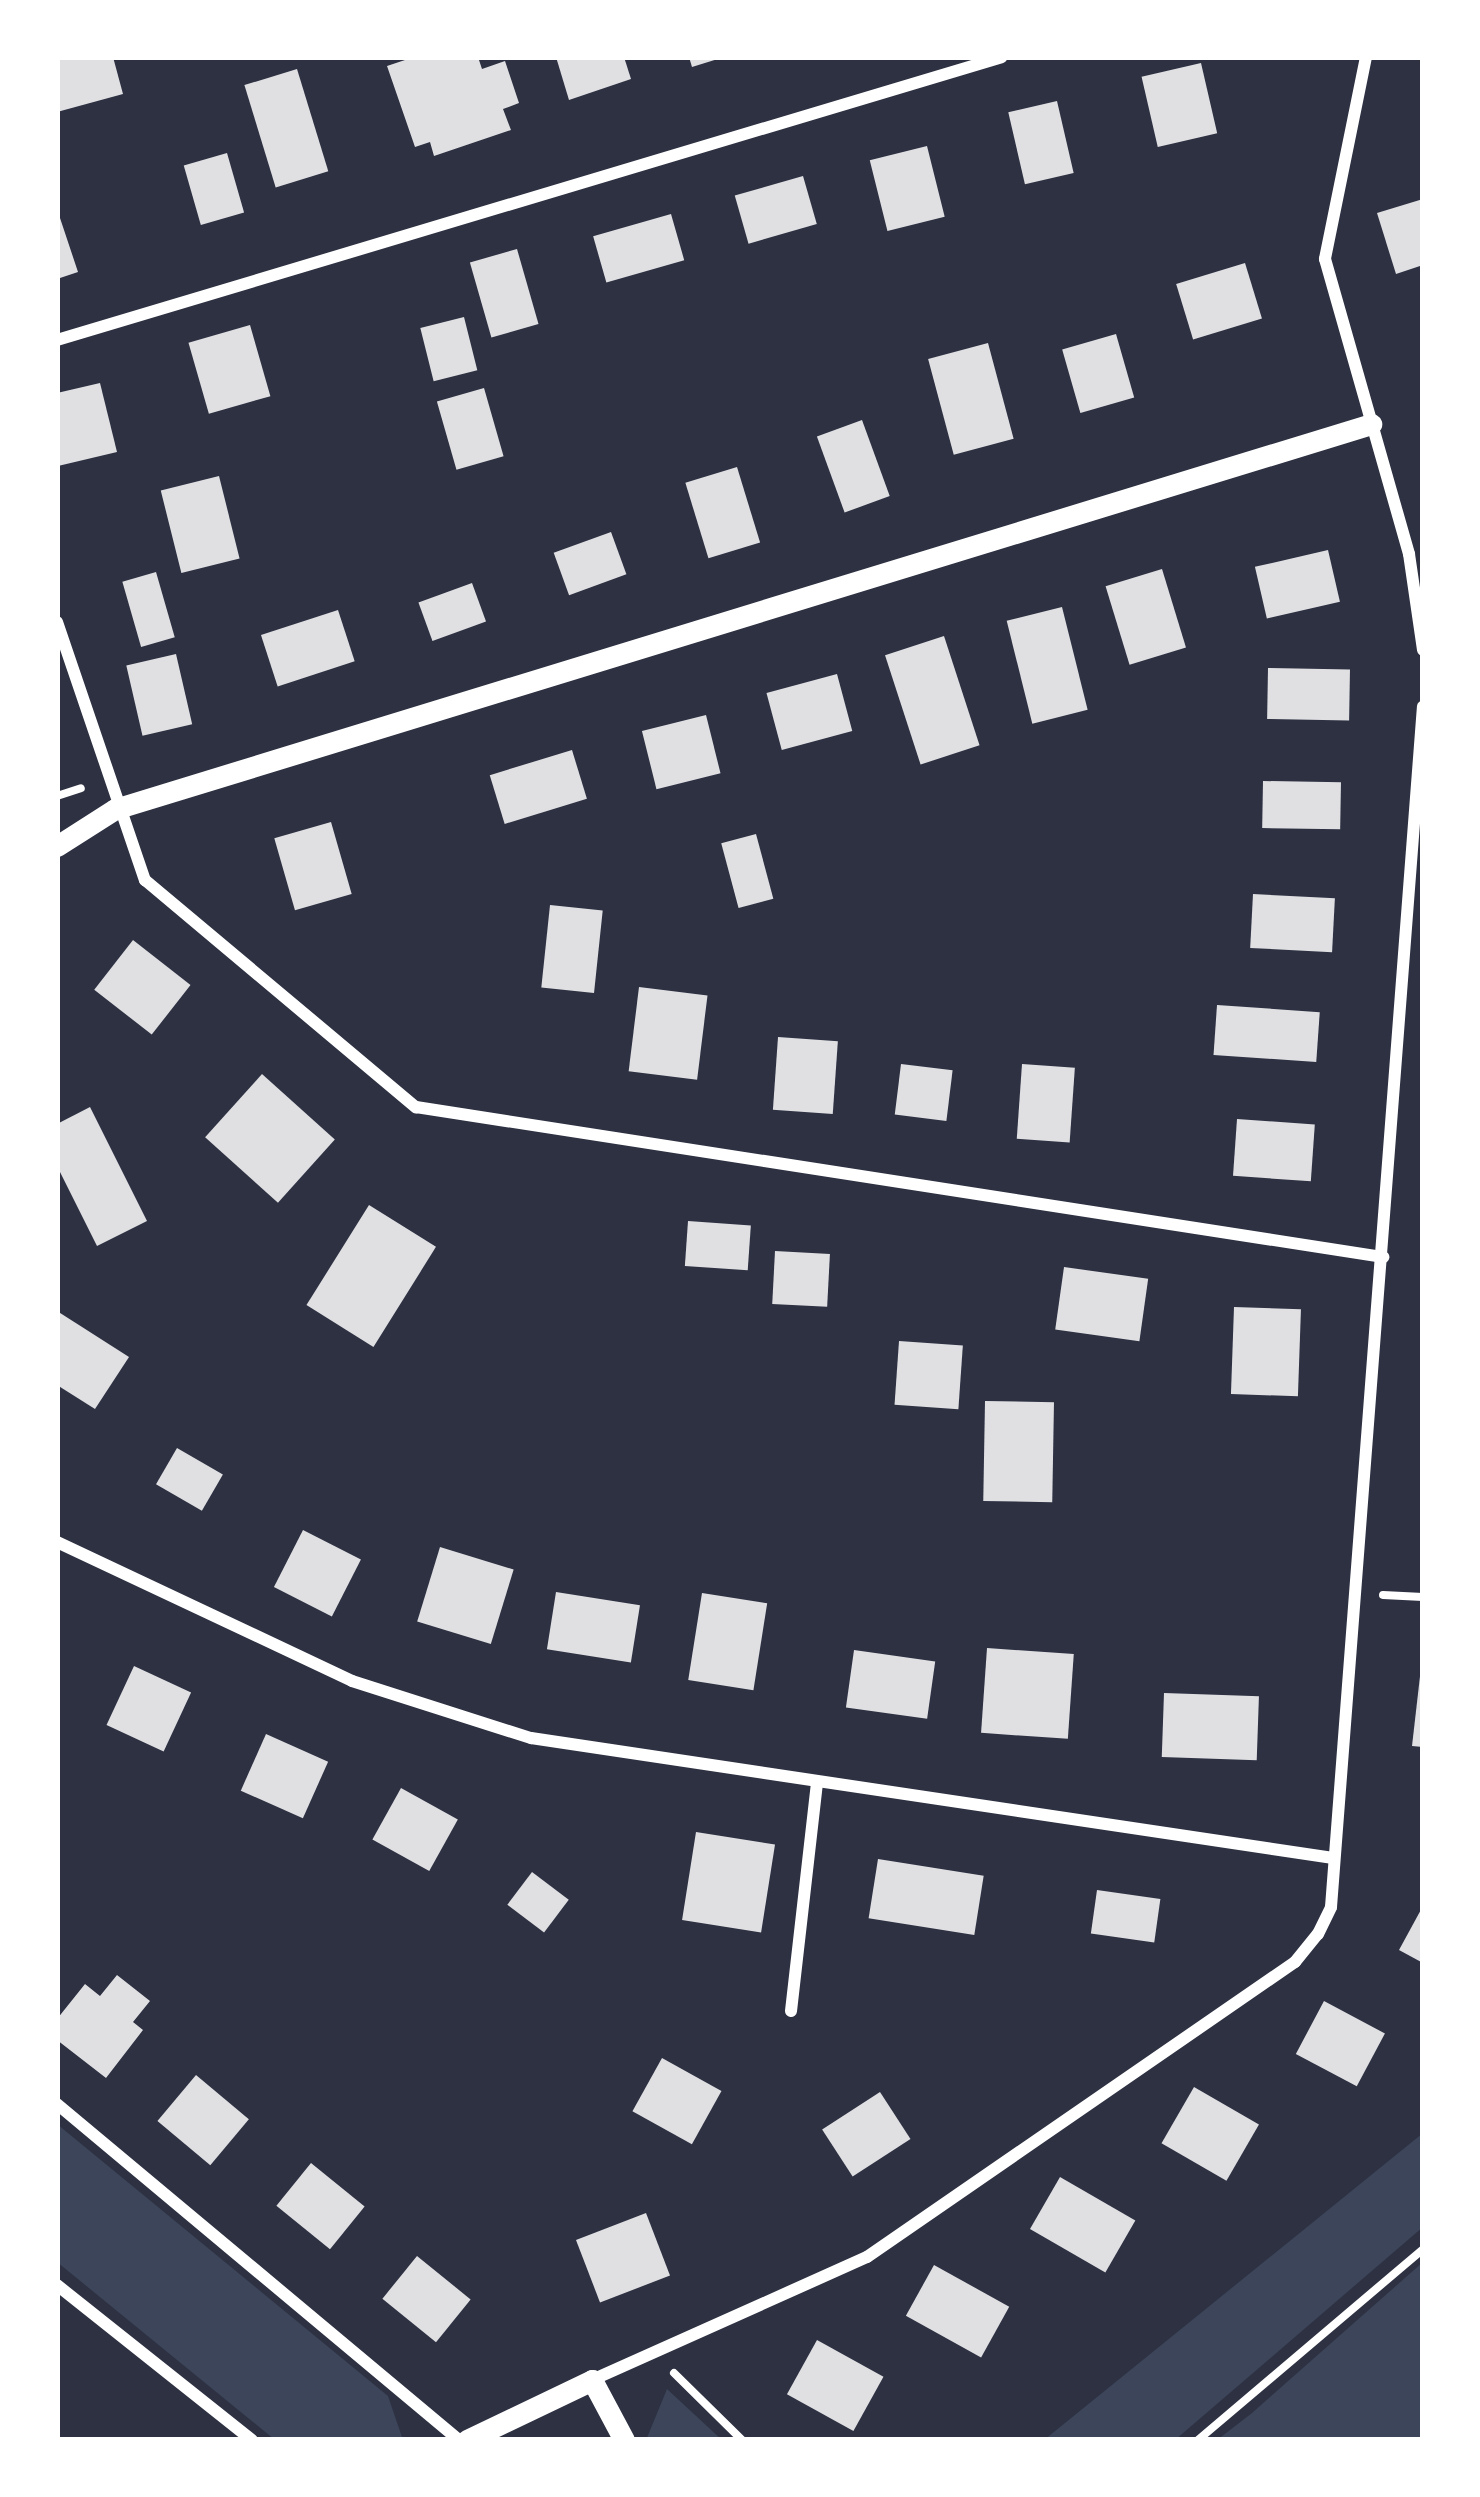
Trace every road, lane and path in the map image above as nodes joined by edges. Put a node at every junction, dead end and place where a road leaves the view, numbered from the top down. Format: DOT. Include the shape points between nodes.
graph roads {
  1 [pos="1002,57"];
  2 [pos="1366,57"];
  3 [pos="57,340"];
  4 [pos="1371,424"];
  5 [pos="57,622"];
  6 [pos="1423,650"];
  7 [pos="1423,707"];
  8 [pos="115,809"];
  9 [pos="57,846"];
  10 [pos="1383,1257"];
  11 [pos="57,1541"];
  12 [pos="1355,1593"];
  13 [pos="1423,1597"];
  14 [pos="818,1784"];
  15 [pos="1333,1858"];
  16 [pos="790,2011"];
  17 [pos="57,2104"];
  18 [pos="1423,2248"];
  19 [pos="57,2285"];
  20 [pos="656,2355"];
  21 [pos="592,2380"];
  22 [pos="252,2440"];
  23 [pos="463,2440"];
  24 [pos="624,2440"];
  25 [pos="742,2440"];
  26 [pos="1198,2440"];
  1 -- 3 [label="street"];
  2 -- 4 [label="street" via="1324,229 1330,296"];
  4 -- 6 [label="street"];
  4 -- 8 [label="street"];
  5 -- 8 [label="street"];
  7 -- 10 [label="street"];
  8 -- 9 [label="street"];
  8 -- 10 [label="street" via="145,880 416,1107"];
  10 -- 12 [label="street"];
  11 -- 14 [label="street" via="424,1706 531,1738"];
  12 -- 13 [label="path"];
  12 -- 15 [label="street"];
  14 -- 15 [label="street"];
  14 -- 16 [label="street"];
  15 -- 20 [label="street" via="1331,1907 1294,1962 867,2257"];
  17 -- 23 [label="street"];
  18 -- 26 [label="path"];
  19 -- 22 [label="street"];
  20 -- 21 [label="street"];
  20 -- 25 [label="path"];
  21 -- 23 [label="street"];
  21 -- 24 [label="street"];
}
